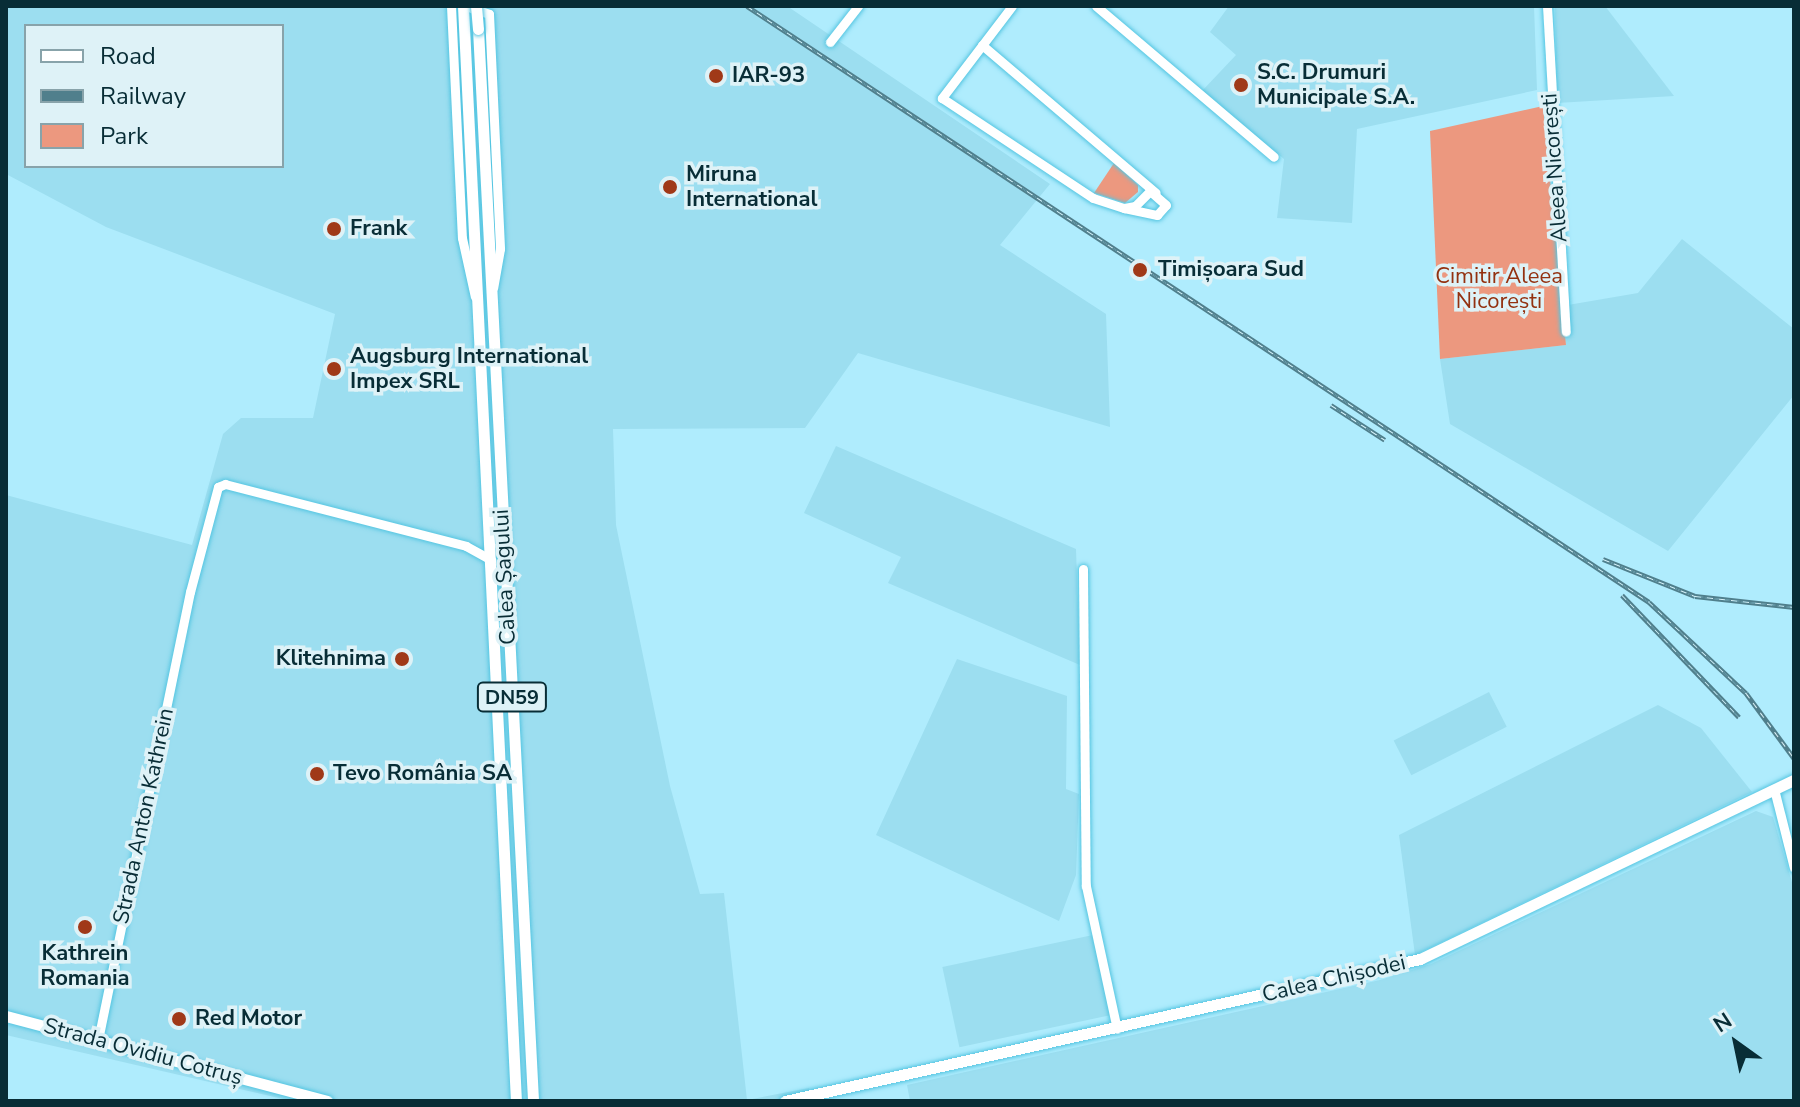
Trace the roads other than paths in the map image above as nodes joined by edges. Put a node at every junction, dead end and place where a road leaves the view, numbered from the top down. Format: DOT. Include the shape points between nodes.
graph roads {
  1 [pos="451,6"];
  2 [pos="464,6"];
  3 [pos="476,6"];
  4 [pos="858,6"];
  5 [pos="1012,6"];
  6 [pos="1096,6"];
  7 [pos="1547,6"];
  8 [pos="830,42"];
  9 [pos="982,45"];
  10 [pos="1274,157"];
  11 [pos="1142,182"];
  12 [pos="1157,193"];
  13 [pos="1140,198"];
  14 [pos="1124,208"];
  15 [pos="1146,214"];
  16 [pos="491,294"];
  17 [pos="478,306"];
  18 [pos="1566,331"];
  19 [pos="490,535"];
  20 [pos="466,546"];
  21 [pos="491,560"];
  22 [pos="1083,569"];
  23 [pos="1794,780"];
  24 [pos="1774,789"];
  25 [pos="1794,868"];
  26 [pos="6,1016"];
  27 [pos="1117,1029"];
  28 [pos="98,1040"];
  29 [pos="327,1101"];
  30 [pos="516,1101"];
  31 [pos="533,1101"];
  32 [pos="785,1101"];
  1 -- 17 [label="street, Calea Șagului" via="462,238"];
  2 -- 16 [label="street, Calea Șagului" via="489,14 500,249"];
  2 -- 17 [label="main road, Calea Șagului / DN59"];
  3 -- 16 [label="main road, Calea Șagului / DN59, bridge"];
  4 -- 8 [label="street"];
  5 -- 9 [label="street"];
  6 -- 10 [label="street"];
  7 -- 18 [label="street, Aleea Nicorești"];
  9 -- 11 [label="street"];
  9 -- 14 [label="street" via="942,98 1083,193"];
  11 -- 12 [label="street"];
  11 -- 13 [label="street"];
  12 -- 13 [label="street"];
  12 -- 15 [label="street" via="1165,210"];
  13 -- 14 [label="street"];
  13 -- 15 [label="street"];
  14 -- 15 [label="street"];
  16 -- 31 [label="main road, Calea Șagului / DN59"];
  17 -- 19 [label="main road, Calea Șagului / DN59"];
  19 -- 20 [label="street"];
  19 -- 21 [label="main road, Calea Șagului / DN59"];
  20 -- 21 [label="street"];
  20 -- 28 [label="street, Strada Anton Kathrein" via="221,484 190,592"];
  21 -- 30 [label="main road, Calea Șagului / DN59"];
  22 -- 27 [label="street" via="1086,886"];
  23 -- 24 [label="main road, Calea Chișodei"];
  24 -- 25 [label="street"];
  24 -- 27 [label="main road, Calea Chișodei" via="1420,959"];
  26 -- 28 [label="main road, Strada Ovidiu Cotruș"];
  27 -- 32 [label="main road, Calea Chișodei"];
  28 -- 29 [label="main road, Strada Ovidiu Cotruș"];
}
